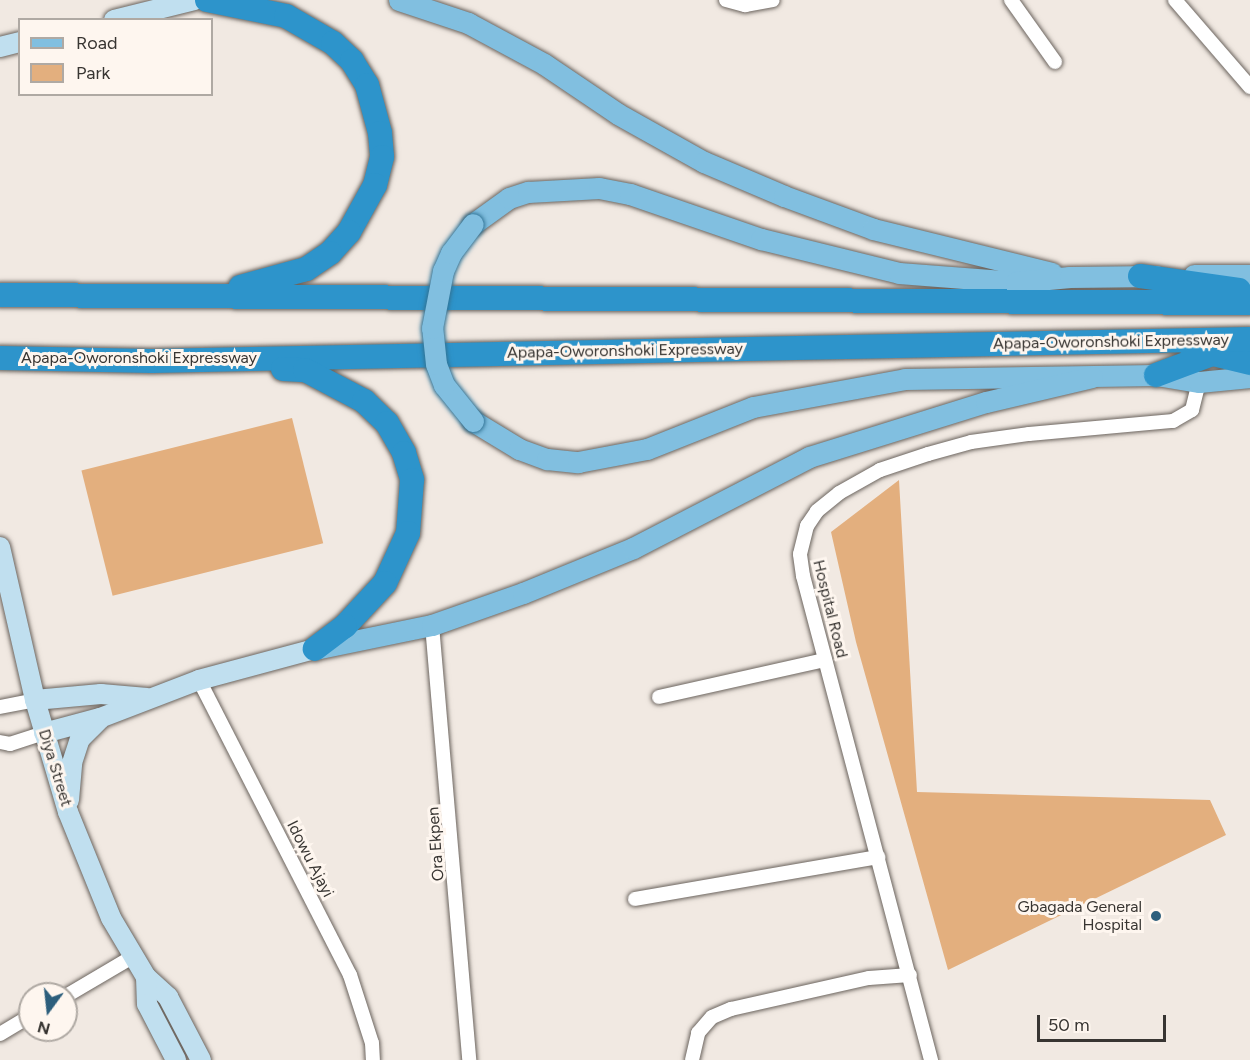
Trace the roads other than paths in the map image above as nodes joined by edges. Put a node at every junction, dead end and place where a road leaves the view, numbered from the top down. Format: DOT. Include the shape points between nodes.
graph roads {
  1 [pos="195,0"];
  2 [pos="207,0"];
  3 [pos="399,0"];
  4 [pos="726,0"];
  5 [pos="773,0"];
  6 [pos="1011,0"];
  7 [pos="1175,0"];
  8 [pos="122,18"];
  9 [pos="18,42"];
  10 [pos="0,47"];
  11 [pos="1055,62"];
  12 [pos="1250,87"];
  13 [pos="1140,276"];
  14 [pos="1070,277"];
  15 [pos="1247,289"];
  16 [pos="0,295"];
  17 [pos="132,297"];
  18 [pos="1250,339"];
  19 [pos="1148,341"];
  20 [pos="1250,345"];
  21 [pos="1213,354"];
  22 [pos="0,358"];
  23 [pos="152,361"];
  24 [pos="1250,363"];
  25 [pos="1156,375"];
  26 [pos="1092,377"];
  27 [pos="1250,377"];
  28 [pos="1198,382"];
  29 [pos="0,547"];
  30 [pos="432,625"];
  31 [pos="315,649"];
  32 [pos="825,660"];
  33 [pos="199,680"];
  34 [pos="659,697"];
  35 [pos="150,698"];
  36 [pos="35,700"];
  37 [pos="0,707"];
  38 [pos="100,718"];
  39 [pos="44,733"];
  40 [pos="0,742"];
  41 [pos="68,812"];
  42 [pos="879,857"];
  43 [pos="635,898"];
  44 [pos="134,956"];
  45 [pos="910,975"];
  46 [pos="146,977"];
  47 [pos="78,989"];
  48 [pos="18,1023"];
  49 [pos="0,1034"];
  50 [pos="176,1060"];
  51 [pos="201,1060"];
  52 [pos="373,1060"];
  53 [pos="469,1060"];
  54 [pos="692,1060"];
  55 [pos="931,1060"];
  1 -- 8 [label="main road"];
  2 -- 17 [label="highway" via="286,16 333,43 352,61 367,86 376,109 382,158 375,184 349,232 330,253 306,269 252,286"];
  3 -- 14 [label="main road" via="468,23 544,64 618,114 704,162 784,196 873,229"];
  4 -- 5 [label="street" via="746,5"];
  6 -- 11 [label="street"];
  7 -- 12 [label="street"];
  9 -- 10 [label="main road"];
  13 -- 14 [label="main road"];
  13 -- 15 [label="highway"];
  14 -- 26 [label="main road, bridge" via="1017,282 899,273 761,239 630,194 599,188 528,192 509,198 473,224 450,253 432,328 444,385 472,421 492,436 547,459 601,461 647,449 753,407 905,380"];
  15 -- 17 [label="highway" via="1156,302"];
  16 -- 17 [label="highway"];
  18 -- 19 [label="highway, Apapa-Oworonshoki Expressway"];
  19 -- 21 [label="highway"];
  19 -- 23 [label="highway, Apapa-Oworonshoki Expressway"];
  20 -- 21 [label="highway"];
  21 -- 24 [label="highway"];
  21 -- 25 [label="highway"];
  22 -- 23 [label="highway, Apapa-Oworonshoki Expressway"];
  23 -- 31 [label="highway" via="305,370 364,400 392,433 412,480 408,533 385,583 345,626"];
  25 -- 26 [label="main road, Apapa-Oworonshoki Expressway"];
  25 -- 28 [label="main road, Apapa-Oworonshoki Expressway"];
  26 -- 30 [label="main road" via="986,402 809,457 633,548"];
  27 -- 28 [label="main road, Apapa-Oworonshoki Expressway"];
  28 -- 32 [label="street, Hospital Road" via="1192,410 1173,421 971,442 880,470 839,493 817,511 807,526 800,554"];
  29 -- 36 [label="main road, Diya Street"];
  30 -- 31 [label="main road"];
  30 -- 53 [label="street, Ora Ekpen"];
  31 -- 33 [label="main road"];
  32 -- 34 [label="street"];
  32 -- 42 [label="street, Hospital Road"];
  33 -- 35 [label="main road"];
  33 -- 52 [label="street, Idowu Ajayi" via="350,975 372,1043"];
  35 -- 36 [label="main road" via="101,694"];
  35 -- 38 [label="main road"];
  36 -- 37 [label="street"];
  36 -- 39 [label="main road, Diya Street"];
  38 -- 39 [label="main road"];
  38 -- 41 [label="main road" via="80,739 72,763"];
  39 -- 40 [label="street" via="10,744"];
  39 -- 41 [label="main road, Diya Street"];
  41 -- 44 [label="main road, Diya Street" via="111,918"];
  42 -- 43 [label="street"];
  42 -- 45 [label="street, Hospital Road"];
  44 -- 46 [label="main road, Diya Street"];
  44 -- 47 [label="street"];
  45 -- 54 [label="street" via="869,978 731,1009 712,1017 698,1034"];
  45 -- 55 [label="street, Hospital Road"];
  46 -- 50 [label="main road, Diya Street" via="147,1004"];
  46 -- 51 [label="main road, Diya Street" via="168,997"];
  48 -- 49 [label="street"];
}
